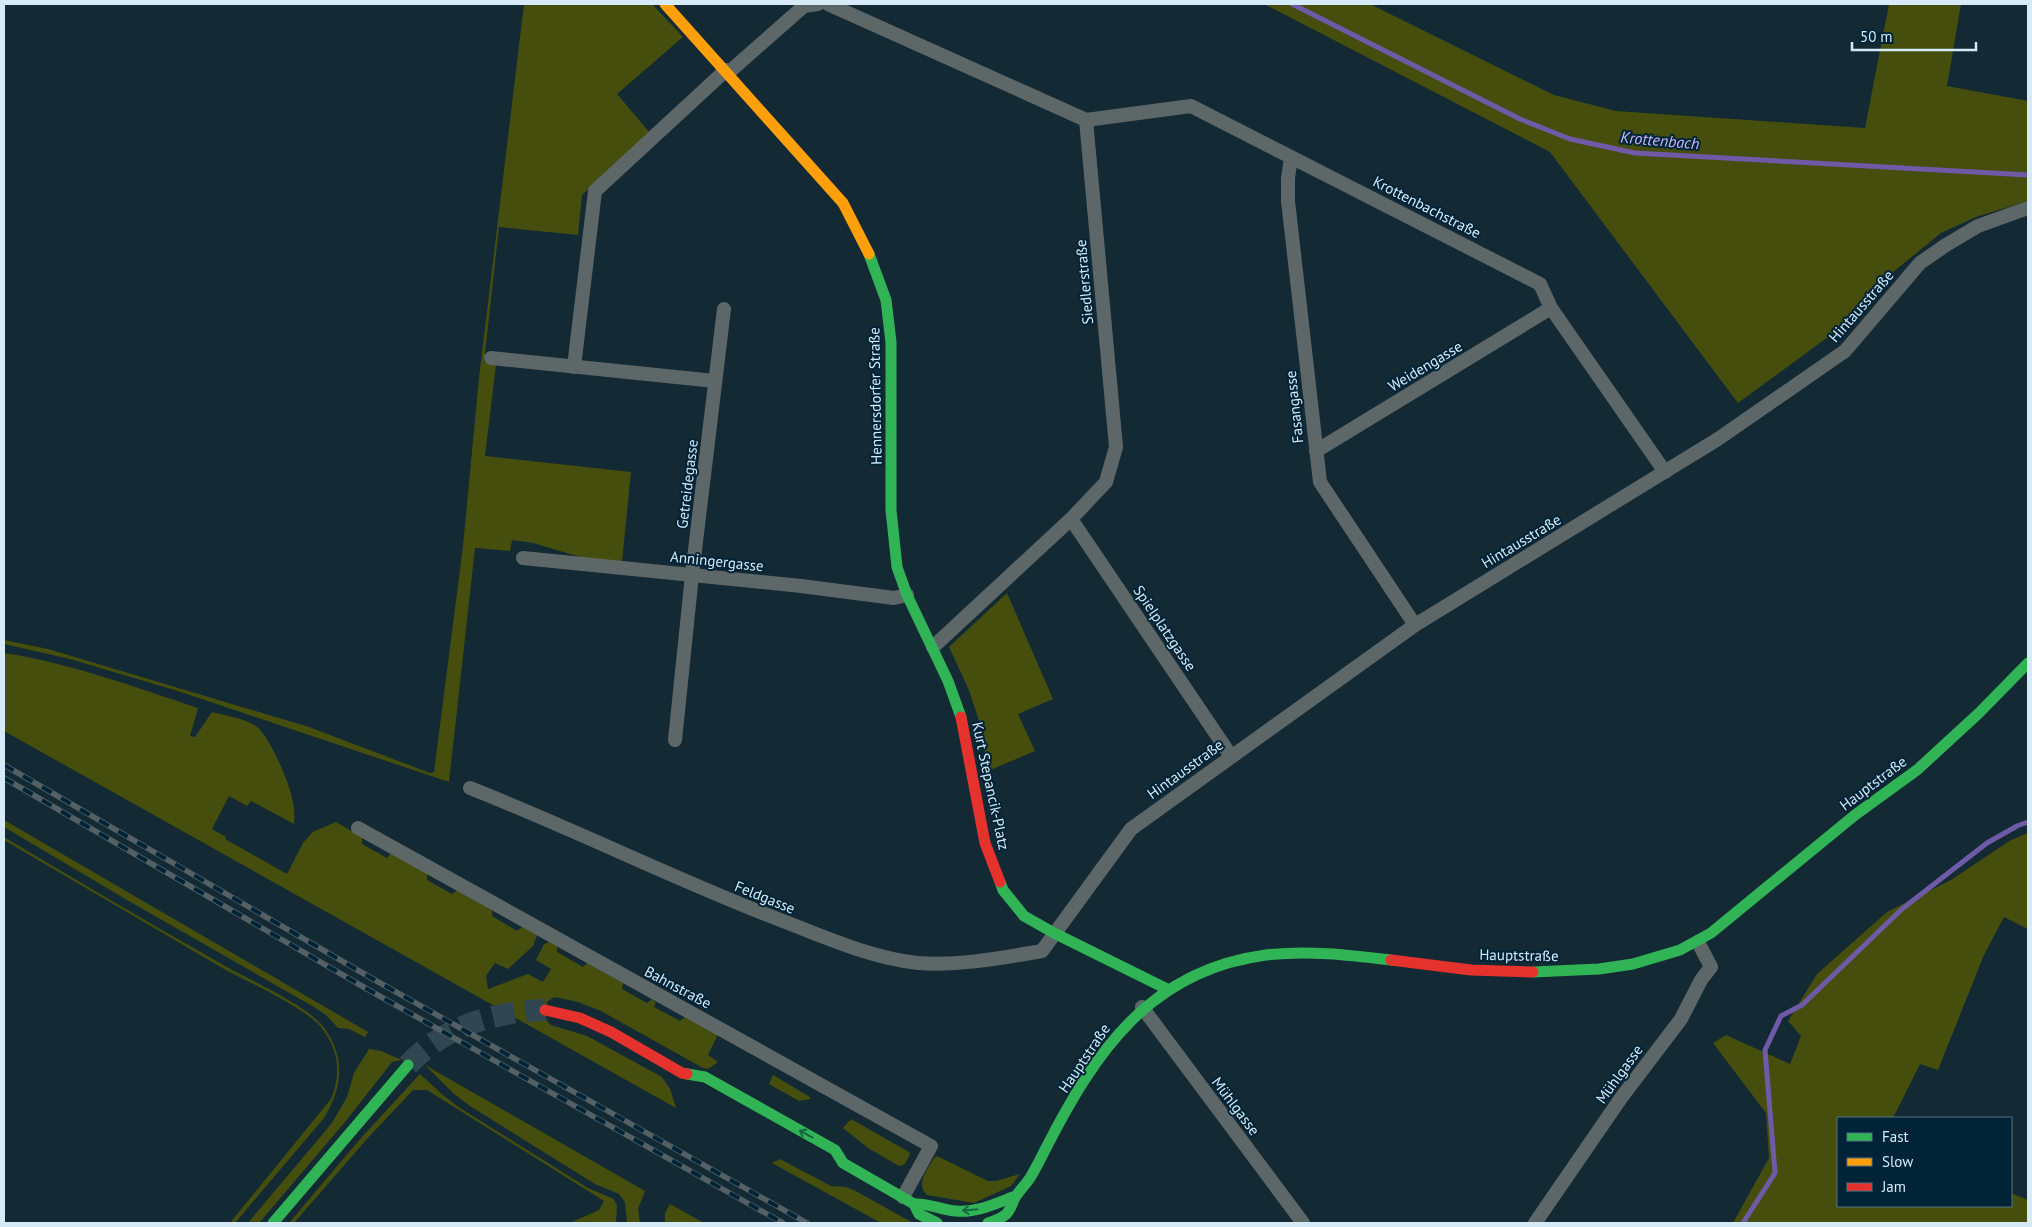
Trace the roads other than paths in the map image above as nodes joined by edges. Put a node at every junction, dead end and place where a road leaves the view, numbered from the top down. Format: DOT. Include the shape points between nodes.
graph roads {
  1 [pos="665,4"];
  2 [pos="818,4"];
  3 [pos="828,4"];
  4 [pos="727,72"];
  5 [pos="1086,120"];
  6 [pos="1291,158"];
  7 [pos="2028,208"];
  8 [pos="1551,308"];
  9 [pos="724,309"];
  10 [pos="491,358"];
  11 [pos="574,367"];
  12 [pos="715,381"];
  13 [pos="1316,450"];
  14 [pos="1665,472"];
  15 [pos="1071,519"];
  16 [pos="523,558"];
  17 [pos="692,575"];
  18 [pos="907,595"];
  19 [pos="1415,625"];
  20 [pos="933,647"];
  21 [pos="2028,663"];
  22 [pos="676,740"];
  23 [pos="1231,756"];
  24 [pos="470,788"];
  25 [pos="358,828"];
  26 [pos="1054,933"];
  27 [pos="1698,942"];
  28 [pos="1167,989"];
  29 [pos="1142,1008"];
  30 [pos="545,1010"];
  31 [pos="408,1065"];
  32 [pos="682,1073"];
  33 [pos="695,1089"];
  34 [pos="826,1163"];
  35 [pos="844,1163"];
  36 [pos="1016,1196"];
  37 [pos="909,1201"];
  38 [pos="273,1223"];
  39 [pos="937,1223"];
  40 [pos="988,1223"];
  41 [pos="1303,1223"];
  42 [pos="1535,1223"];
  1 -- 4 [label="main road, Hennersdorfer Straße"];
  2 -- 4 [label="street" via="804,6"];
  3 -- 5 [label="street"];
  4 -- 11 [label="street" via="595,191"];
  4 -- 18 [label="main road, Hennersdorfer Straße" via="843,203 870,255 886,300 891,342 891,510 897,567"];
  5 -- 6 [label="street, Krottenbachstraße" via="1192,106"];
  5 -- 15 [label="street, Siedlerstraße" via="1116,447 1106,482"];
  6 -- 8 [label="street, Krottenbachstraße" via="1540,284"];
  6 -- 13 [label="street, Fasangasse" via="1288,201"];
  7 -- 14 [label="street, Hintausstraße" via="1978,226 1946,245 1920,264 1845,351 1741,424"];
  8 -- 13 [label="street, Weidengasse"];
  8 -- 14 [label="street, Krottenbachstraße"];
  9 -- 12 [label="street, Getreidegasse"];
  10 -- 11 [label="street"];
  11 -- 12 [label="street"];
  12 -- 17 [label="street, Getreidegasse"];
  13 -- 19 [label="street, Fasangasse" via="1320,482"];
  14 -- 19 [label="street, Hintausstraße"];
  15 -- 20 [label="street, Siedlerstraße"];
  15 -- 23 [label="street, Spielplatzgasse"];
  16 -- 17 [label="street, Anningergasse"];
  17 -- 18 [label="street, Anningergasse" via="894,598"];
  17 -- 22 [label="street, Getreidegasse"];
  18 -- 20 [label="main road, Hennersdorfer Straße"];
  19 -- 23 [label="street, Hintausstraße"];
  20 -- 26 [label="main road, Kurt Stepancik-Platz" via="960,714 985,843 1003,890 1024,916"];
  21 -- 27 [label="main road, Hauptstraße" via="1916,770"];
  23 -- 26 [label="street, Hintausstraße" via="1131,828"];
  24 -- 26 [label="street, Feldgasse" via="707,891 876,955 919,963 970,962 1042,951"];
  25 -- 37 [label="street, Bahnstraße" via="931,1146"];
  26 -- 28 [label="main road, Kurt Stepancik-Platz"];
  27 -- 28 [label="main road, Hauptstraße" via="1670,955 1632,966 1520,972 1289,952 1226,964"];
  27 -- 42 [label="street, Mühlgasse" via="1711,967 1681,1019 1621,1098"];
  28 -- 29 [label="main road, Hauptstraße"];
  29 -- 36 [label="main road, Hauptstraße" via="1106,1048"];
  29 -- 41 [label="street, Mühlgasse"];
  30 -- 32 [label="main road" via="591,1022"];
  31 -- 38 [label="main road"];
  32 -- 33 [label="main road"];
  35 -- 32 [label="main road, one-way" via="835,1150 705,1077"];
  34 -- 35 [label="main road"];
  35 -- 37 [label="main road"];
  36 -- 37 [label="main road, one-way" via="966,1211"];
  36 -- 40 [label="main road, Hauptstraße" via="1009,1212"];
  37 -- 39 [label="main road" via="919,1214"];
}
